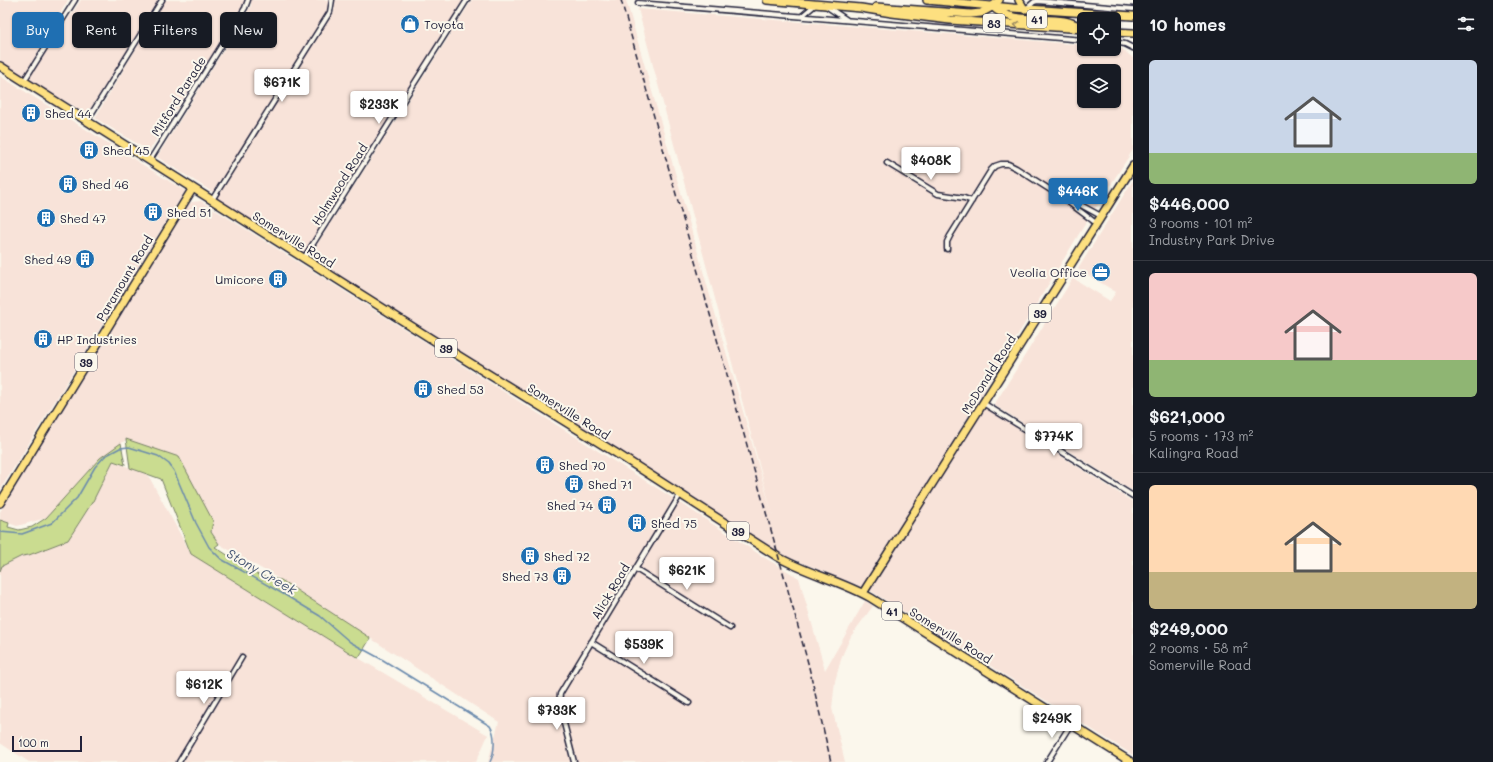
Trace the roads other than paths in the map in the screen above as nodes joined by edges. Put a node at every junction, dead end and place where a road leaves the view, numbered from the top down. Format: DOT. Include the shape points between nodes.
graph roads {
  1 [pos="75,0"];
  2 [pos="162,0"];
  3 [pos="248,0"];
  4 [pos="332,0"];
  5 [pos="467,0"];
  6 [pos="767,0"];
  7 [pos="927,0"];
  8 [pos="999,0"];
  9 [pos="1019,0"];
  10 [pos="638,3"];
  11 [pos="819,4"];
  12 [pos="992,5"];
  13 [pos="861,8"];
  14 [pos="1025,9"];
  15 [pos="1133,9"];
  16 [pos="802,16"];
  17 [pos="1133,16"];
  18 [pos="847,20"];
  19 [pos="1077,26"];
  20 [pos="1077,28"];
  21 [pos="1121,32"];
  22 [pos="1133,33"];
  23 [pos="1077,39"];
  24 [pos="1121,43"];
  25 [pos="1133,48"];
  26 [pos="0,66"];
  27 [pos="24,81"];
  28 [pos="87,121"];
  29 [pos="150,160"];
  30 [pos="887,163"];
  31 [pos="1133,166"];
  32 [pos="193,188"];
  33 [pos="1060,196"];
  34 [pos="212,200"];
  35 [pos="972,201"];
  36 [pos="1101,216"];
  37 [pos="1096,223"];
  38 [pos="947,249"];
  39 [pos="304,258"];
  40 [pos="983,403"];
  41 [pos="680,495"];
  42 [pos="1133,496"];
  43 [pos="0,503"];
  44 [pos="636,569"];
  45 [pos="863,593"];
  46 [pos="730,628"];
  47 [pos="591,642"];
  48 [pos="242,657"];
  49 [pos="689,703"];
  50 [pos="1071,724"];
  51 [pos="179,762"];
  52 [pos="574,762"];
  53 [pos="1047,762"];
  54 [pos="1132,762"];
  1 -- 27 [label="street"];
  2 -- 28 [label="street"];
  3 -- 29 [label="street, Mitford Parade" via="247,6"];
  4 -- 34 [label="street" via="330,12"];
  5 -- 39 [label="street, Holmwood Road"];
  6 -- 11 [label="main road, 83"];
  7 -- 12 [label="main road, 83"];
  8 -- 12 [label="main road"];
  9 -- 14 [label="main road, 41"];
  10 -- 16 [label="street"];
  11 -- 13 [label="main road, 83"];
  11 -- 16 [label="street"];
  11 -- 18 [label="street"];
  12 -- 13 [label="main road" via="981,13 971,14 884,7"];
  12 -- 14 [label="main road, 83"];
  12 -- 19 [label="main road, 41" via="1006,16 1062,21"];
  20 -- 13 [label="main road, 83, one-way" via="950,20"];
  14 -- 15 [label="street" via="1036,1"];
  14 -- 17 [label="main road, 41"];
  16 -- 18 [label="street"];
  18 -- 23 [label="street"];
  21 -- 22 [label="main road"];
  24 -- 25 [label="street"];
  26 -- 27 [label="main road, Somerville Road"];
  27 -- 28 [label="main road, Somerville Road"];
  28 -- 29 [label="main road, Somerville Road"];
  29 -- 32 [label="main road, Somerville Road"];
  30 -- 35 [label="street" via="938,194"];
  31 -- 36 [label="main road, McDonald Road / 39"];
  32 -- 34 [label="main road, Somerville Road / 39"];
  32 -- 43 [label="main road, Paramount Road / 39"];
  33 -- 35 [label="street" via="1016,168 1001,164 991,170"];
  33 -- 36 [label="street"];
  33 -- 37 [label="street"];
  34 -- 39 [label="main road, Somerville Road / 39"];
  35 -- 38 [label="street" via="950,236"];
  36 -- 37 [label="main road, McDonald Road / 39"];
  37 -- 40 [label="main road, McDonald Road / 39"];
  39 -- 41 [label="main road, Somerville Road / 39"];
  40 -- 42 [label="street"];
  40 -- 45 [label="main road, McDonald Road / 39"];
  41 -- 44 [label="street, Alick Road"];
  41 -- 45 [label="main road, Somerville Road / 39" via="791,564"];
  44 -- 46 [label="street"];
  44 -- 47 [label="street, Alick Road"];
  45 -- 50 [label="main road, Somerville Road / 41"];
  47 -- 49 [label="street"];
  47 -- 52 [label="street, Alick Road" via="559,698"];
  48 -- 51 [label="street"];
  50 -- 53 [label="street"];
  50 -- 54 [label="main road, Somerville Road / 41"];
}
